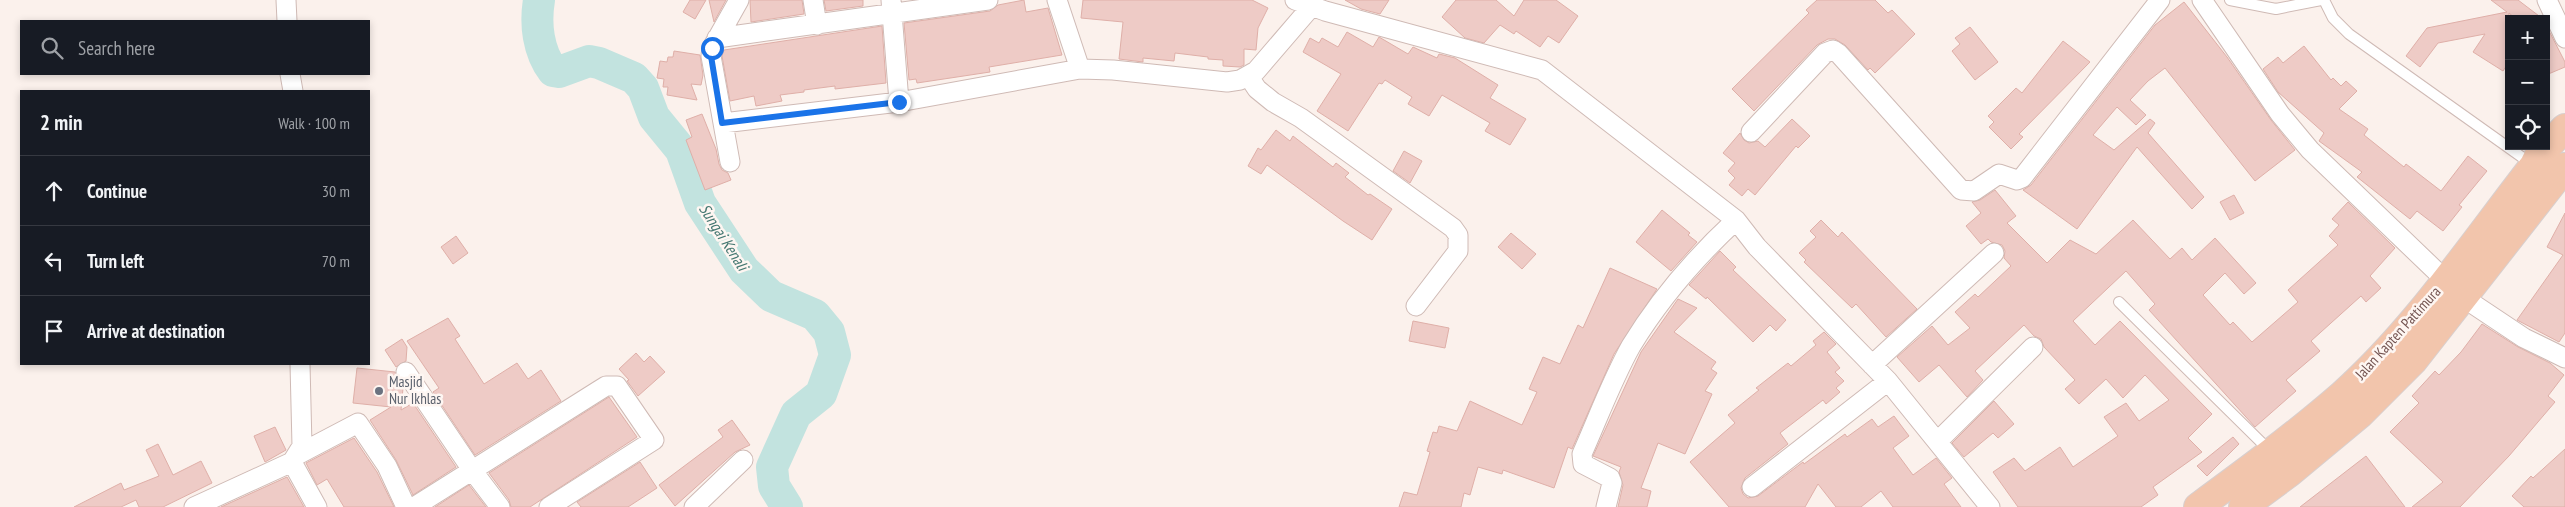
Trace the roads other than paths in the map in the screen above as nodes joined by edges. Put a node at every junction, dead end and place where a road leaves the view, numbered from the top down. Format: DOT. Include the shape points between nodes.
graph roads {
  1 [pos="286,0"];
  2 [pos="739,0"];
  3 [pos="814,0"];
  4 [pos="1057,0"];
  5 [pos="2160,0"];
  6 [pos="2202,0"];
  7 [pos="2230,0"];
  8 [pos="2322,0"];
  9 [pos="2547,0"];
  10 [pos="977,1"];
  11 [pos="1316,4"];
  12 [pos="892,7"];
  13 [pos="287,20"];
  14 [pos="817,25"];
  15 [pos="717,38"];
  16 [pos="2565,38"];
  17 [pos="1080,69"];
  18 [pos="290,75"];
  19 [pos="1249,76"];
  20 [pos="292,90"];
  21 [pos="899,102"];
  22 [pos="722,123"];
  23 [pos="2565,128"];
  24 [pos="1751,132"];
  25 [pos="730,162"];
  26 [pos="2534,165"];
  27 [pos="2565,167"];
  28 [pos="1736,220"];
  29 [pos="1994,253"];
  30 [pos="2454,290"];
  31 [pos="2119,302"];
  32 [pos="1416,306"];
  33 [pos="2033,347"];
  34 [pos="2565,358"];
  35 [pos="300,365"];
  36 [pos="1872,365"];
  37 [pos="406,372"];
  38 [pos="1888,381"];
  39 [pos="1938,441"];
  40 [pos="2271,453"];
  41 [pos="296,458"];
  42 [pos="743,460"];
  43 [pos="472,470"];
  44 [pos="1752,487"];
  45 [pos="220,502"];
  46 [pos="194,507"];
  47 [pos="317,507"];
  48 [pos="406,507"];
  49 [pos="414,507"];
  50 [pos="500,507"];
  51 [pos="549,507"];
  52 [pos="694,507"];
  53 [pos="1606,507"];
  54 [pos="1990,507"];
  55 [pos="2198,507"];
  56 [pos="2243,507"];
  1 -- 13 [label="street"];
  2 -- 15 [label="street"];
  3 -- 14 [label="street"];
  4 -- 17 [label="street"];
  5 -- 24 [label="street" via="2022,178 2017,180 1996,174 1974,190 1961,190 1833,50 1825,53"];
  6 -- 30 [label="street" via="2280,114 2310,150"];
  7 -- 8 [label="lane" via="2276,9"];
  8 -- 26 [label="lane" via="2333,18 2349,34"];
  9 -- 16 [label="street"];
  10 -- 12 [label="street"];
  11 -- 19 [label="street"];
  11 -- 28 [label="street" via="1542,70"];
  12 -- 14 [label="street"];
  12 -- 21 [label="street"];
  14 -- 15 [label="street"];
  15 -- 22 [label="street" via="711,56"];
  17 -- 19 [label="street" via="1227,82"];
  17 -- 21 [label="street"];
  18 -- 20 [label="street"];
  19 -- 32 [label="street" via="1257,89 1273,102 1301,118 1454,228 1458,235 1458,251"];
  21 -- 22 [label="street"];
  22 -- 25 [label="street"];
  23 -- 26 [label="main road, Jalan Kapten Pattimura" via="2539,155"];
  26 -- 30 [label="main road, Jalan Kapten Pattimura"];
  27 -- 30 [label="main road, Jalan Kapten Pattimura"];
  28 -- 36 [label="street" via="1757,248"];
  28 -- 53 [label="street" via="1716,238 1657,306 1630,347 1582,454 1583,464 1610,478 1612,483"];
  29 -- 36 [label="street"];
  30 -- 34 [label="street" via="2524,338"];
  30 -- 40 [label="main road, Jalan Kapten Pattimura" via="2392,344 2342,394"];
  30 -- 56 [label="main road, Jalan Kapten Pattimura" via="2413,361 2360,414"];
  31 -- 40 [label="lane"];
  33 -- 39 [label="street"];
  35 -- 41 [label="street" via="303,438"];
  36 -- 38 [label="street"];
  37 -- 43 [label="street"];
  38 -- 39 [label="street"];
  38 -- 44 [label="street"];
  39 -- 54 [label="street"];
  40 -- 55 [label="main road, Jalan Kapten Pattimura"];
  41 -- 45 [label="street"];
  41 -- 47 [label="street"];
  41 -- 48 [label="street" via="358,424 387,466"];
  42 -- 52 [label="street"];
  43 -- 49 [label="street"];
  43 -- 50 [label="street"];
  43 -- 51 [label="street" via="606,386 617,386 654,440"];
  45 -- 46 [label="street"];
}
